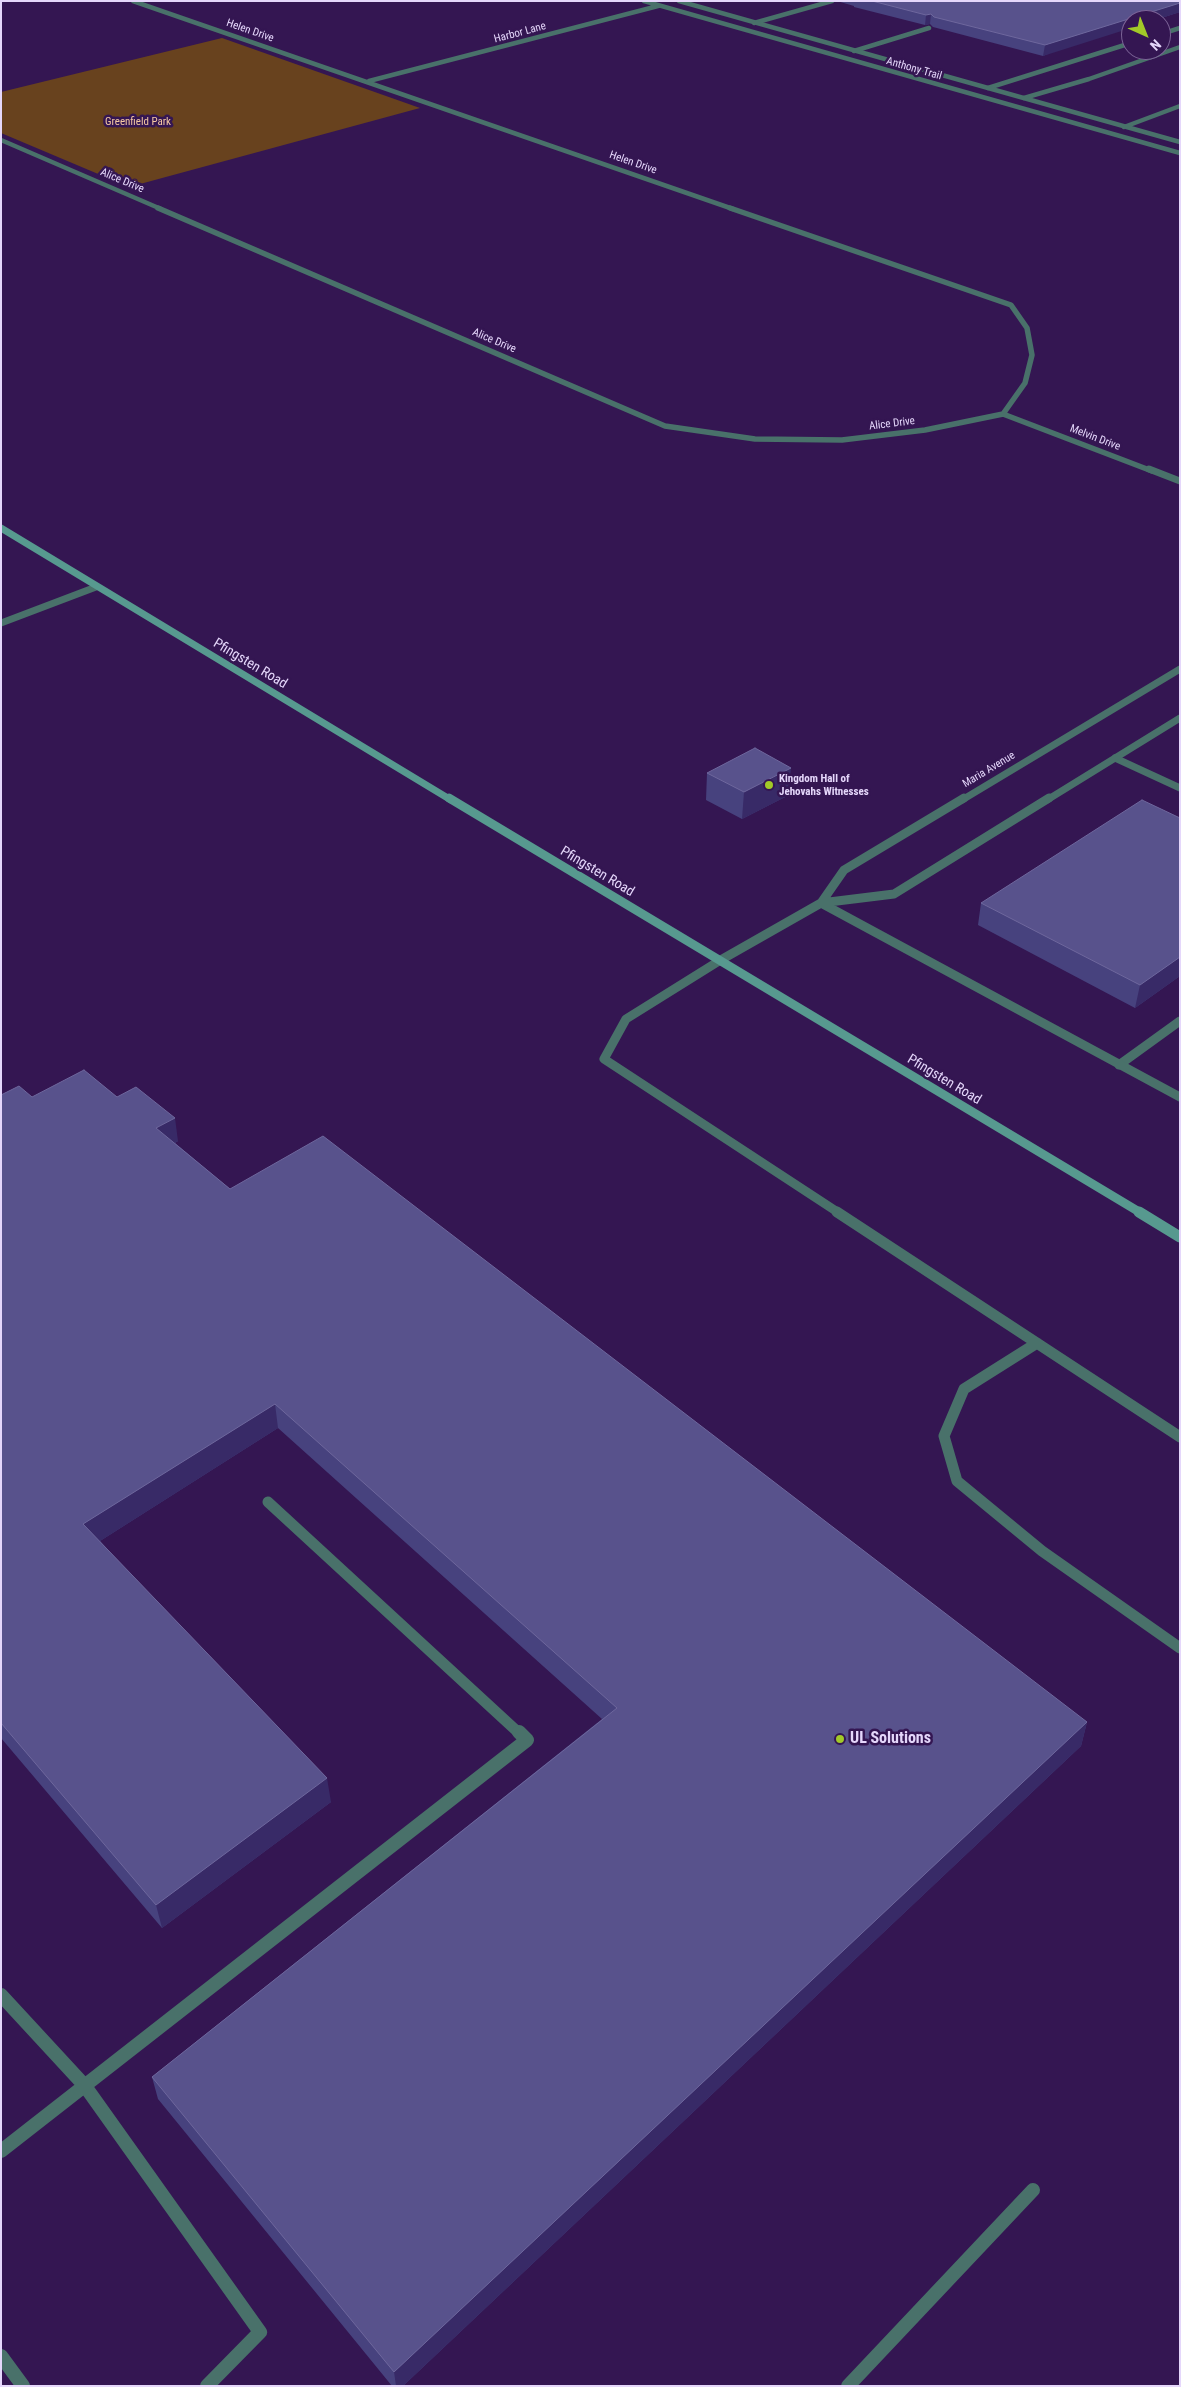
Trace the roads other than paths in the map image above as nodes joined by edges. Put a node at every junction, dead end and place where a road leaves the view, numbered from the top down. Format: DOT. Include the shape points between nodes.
graph roads {
  1 [pos="133,1"];
  2 [pos="644,1"];
  3 [pos="677,1"];
  4 [pos="832,1"];
  5 [pos="659,6"];
  6 [pos="754,23"];
  7 [pos="928,28"];
  8 [pos="1121,46"];
  9 [pos="1180,47"];
  10 [pos="854,50"];
  11 [pos="368,82"];
  12 [pos="988,88"];
  13 [pos="1024,98"];
  14 [pos="1180,106"];
  15 [pos="1124,127"];
  16 [pos="1,140"];
  17 [pos="1180,142"];
  18 [pos="1180,153"];
  19 [pos="1003,414"];
  20 [pos="1180,481"];
  21 [pos="1,528"];
  22 [pos="96,587"];
  23 [pos="1,624"];
  24 [pos="1180,669"];
  25 [pos="1180,718"];
  26 [pos="1115,758"];
  27 [pos="1180,788"];
  28 [pos="821,903"];
  29 [pos="719,961"];
  30 [pos="1180,1021"];
  31 [pos="1119,1065"];
  32 [pos="1180,1098"];
  33 [pos="1180,1237"];
  34 [pos="1037,1343"];
  35 [pos="1180,1437"];
  36 [pos="268,1502"];
  37 [pos="1180,1648"];
  38 [pos="1,1995"];
  39 [pos="85,2086"];
  40 [pos="1,2151"];
  41 [pos="1033,2190"];
  42 [pos="1,2356"];
  43 [pos="23,2386"];
  44 [pos="207,2386"];
  45 [pos="848,2386"];
  1 -- 11 [label="street, Helen Drive"];
  2 -- 5 [label="street, Anthony Trail"];
  3 -- 5 [label="street, Harbor Lane"];
  3 -- 6 [label="street, Anthony Trail"];
  4 -- 6 [label="street"];
  5 -- 11 [label="street, Harbor Lane"];
  5 -- 18 [label="street, Anthony Trail"];
  6 -- 10 [label="street, Anthony Trail"];
  7 -- 10 [label="street"];
  8 -- 12 [label="street"];
  9 -- 13 [label="street"];
  10 -- 12 [label="street, Anthony Trail"];
  11 -- 19 [label="street, Helen Drive" via="1012,305 1027,328 1032,355 1025,383"];
  12 -- 13 [label="street, Anthony Trail"];
  13 -- 15 [label="street, Anthony Trail"];
  14 -- 15 [label="street"];
  15 -- 17 [label="street, Anthony Trail"];
  16 -- 19 [label="street, Alice Drive" via="665,426 755,438 842,440 925,430"];
  19 -- 20 [label="street, Melvin Drive"];
  21 -- 22 [label="main road, Pfingsten Road"];
  22 -- 23 [label="street"];
  22 -- 29 [label="main road, Pfingsten Road"];
  24 -- 28 [label="street, Maria Avenue" via="844,870"];
  25 -- 26 [label="street, Maria Avenue"];
  26 -- 27 [label="street"];
  26 -- 28 [label="street, Maria Avenue" via="894,894"];
  28 -- 29 [label="street, Maria Avenue"];
  28 -- 31 [label="street"];
  29 -- 33 [label="main road, Pfingsten Road"];
  29 -- 34 [label="street, Maria Avenue" via="626,1019 604,1059"];
  30 -- 31 [label="street"];
  31 -- 32 [label="street"];
  34 -- 35 [label="street"];
  34 -- 37 [label="street" via="964,1389 944,1436 957,1481 1042,1551"];
  36 -- 39 [label="street" via="527,1740"];
  38 -- 39 [label="street"];
  39 -- 40 [label="street"];
  39 -- 44 [label="street" via="260,2332"];
  41 -- 45 [label="street"];
  42 -- 43 [label="street"];
}
